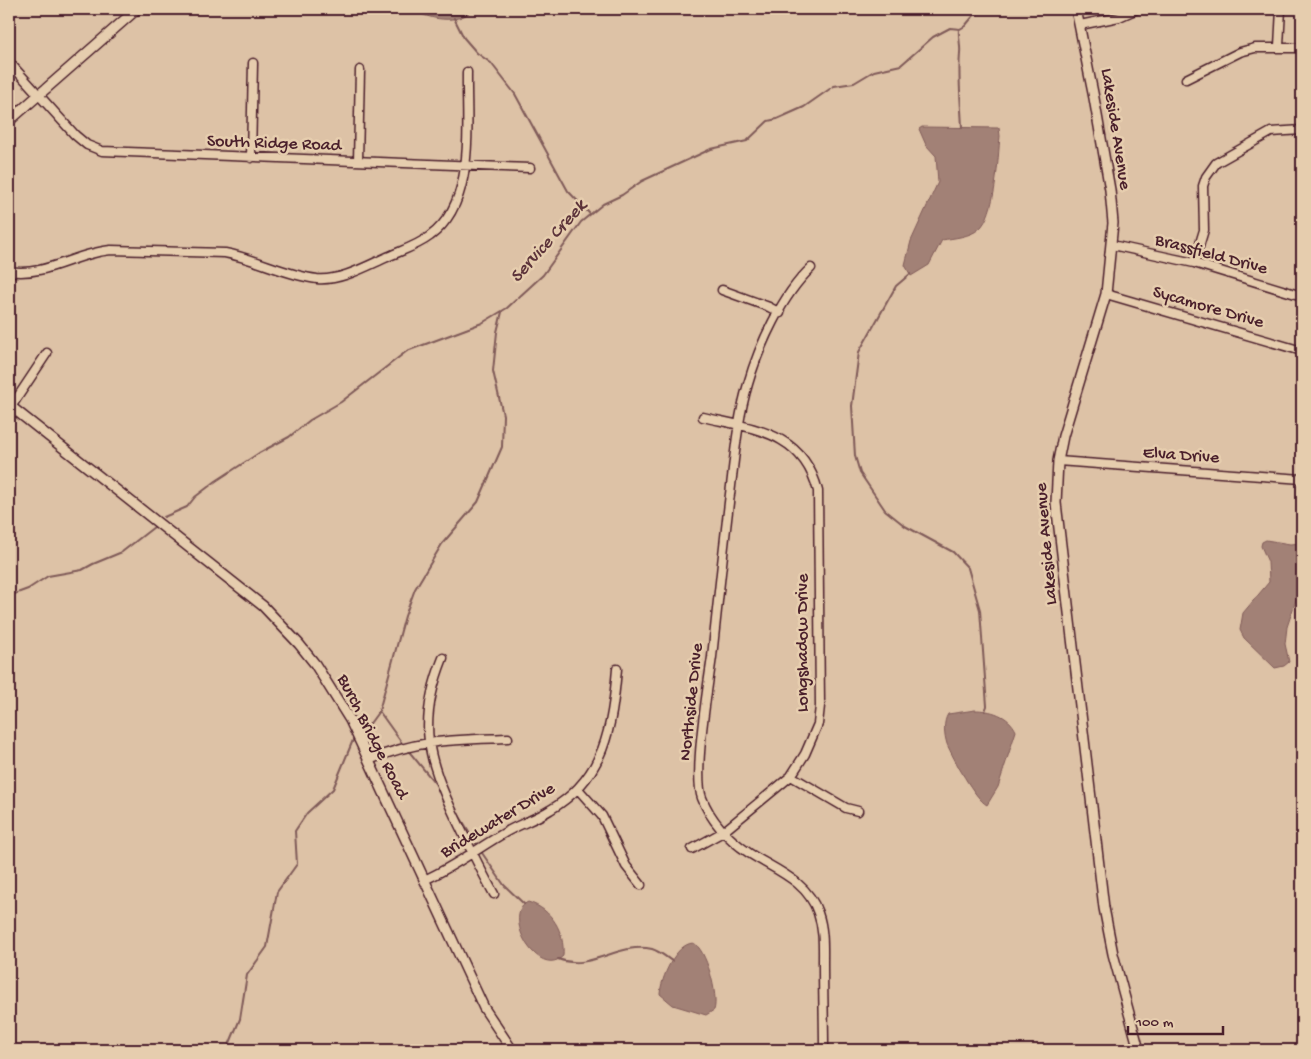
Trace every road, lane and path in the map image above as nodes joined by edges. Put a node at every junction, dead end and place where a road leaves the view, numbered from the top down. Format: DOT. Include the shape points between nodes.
graph roads {
  1 [pos="137,9"];
  2 [pos="1076,9"];
  3 [pos="1137,9"];
  4 [pos="1281,9"];
  5 [pos="1080,25"];
  6 [pos="1279,46"];
  7 [pos="1302,48"];
  8 [pos="9,62"];
  9 [pos="253,63"];
  10 [pos="360,70"];
  11 [pos="467,72"];
  12 [pos="1186,79"];
  13 [pos="39,96"];
  14 [pos="9,121"];
  15 [pos="1302,130"];
  16 [pos="251,158"];
  17 [pos="358,162"];
  18 [pos="465,166"];
  19 [pos="530,168"];
  20 [pos="1112,245"];
  21 [pos="1194,263"];
  22 [pos="811,268"];
  23 [pos="9,271"];
  24 [pos="722,290"];
  25 [pos="1106,294"];
  26 [pos="1302,296"];
  27 [pos="780,313"];
  28 [pos="1302,351"];
  29 [pos="47,353"];
  30 [pos="10,406"];
  31 [pos="703,417"];
  32 [pos="739,425"];
  33 [pos="1058,461"];
  34 [pos="1302,479"];
  35 [pos="443,658"];
  36 [pos="617,669"];
  37 [pos="508,738"];
  38 [pos="428,741"];
  39 [pos="369,760"];
  40 [pos="791,776"];
  41 [pos="578,789"];
  42 [pos="858,811"];
  43 [pos="723,832"];
  44 [pos="692,848"];
  45 [pos="472,855"];
  46 [pos="424,880"];
  47 [pos="641,885"];
  48 [pos="494,894"];
  49 [pos="512,1050"];
  50 [pos="824,1050"];
  51 [pos="1139,1050"];
  1 -- 13 [label="street"];
  2 -- 5 [label="street, Lakeside Avenue"];
  3 -- 5 [label="street" via="1120,17"];
  4 -- 6 [label="street"];
  5 -- 20 [label="street, Lakeside Avenue" via="1110,190"];
  6 -- 7 [label="street"];
  6 -- 12 [label="street" via="1244,51"];
  8 -- 13 [label="street, South Ridge Road"];
  9 -- 16 [label="street"];
  10 -- 17 [label="street"];
  11 -- 18 [label="street"];
  13 -- 14 [label="street"];
  13 -- 16 [label="street, South Ridge Road" via="79,139 102,151"];
  15 -- 21 [label="street" via="1271,132 1216,164 1206,176 1203,186 1204,230"];
  16 -- 17 [label="street, South Ridge Road"];
  17 -- 18 [label="street, South Ridge Road"];
  18 -- 19 [label="street, South Ridge Road"];
  18 -- 23 [label="street" via="460,196 440,228 420,242 340,277 319,279 299,276 225,254 111,250 94,252 50,269"];
  20 -- 21 [label="street, Brassfield Drive"];
  20 -- 25 [label="street, Lakeside Avenue"];
  21 -- 26 [label="street, Brassfield Drive"];
  22 -- 27 [label="street, Northside Drive" via="799,280"];
  24 -- 27 [label="street" via="770,306"];
  25 -- 28 [label="street, Sycamore Drive"];
  25 -- 33 [label="street, Lakeside Avenue" via="1069,412"];
  27 -- 32 [label="street, Northside Drive" via="765,337 753,368"];
  29 -- 30 [label="street"];
  30 -- 39 [label="street, Burch Bridge Road" via="253,597 282,624 328,684"];
  31 -- 32 [label="street, Longshadow Drive"];
  32 -- 40 [label="street, Longshadow Drive" via="782,438 804,456 818,491 820,706 818,724"];
  32 -- 43 [label="street, Northside Drive" via="699,785 709,813"];
  33 -- 34 [label="street, Elva Drive"];
  33 -- 51 [label="street, Lakeside Avenue" via="1058,524 1102,892 1113,954"];
  35 -- 38 [label="street" via="430,700"];
  36 -- 41 [label="street, Bridewater Drive" via="606,741"];
  37 -- 38 [label="street"];
  38 -- 39 [label="street"];
  38 -- 45 [label="street" via="435,772"];
  39 -- 46 [label="street, Burch Bridge Road"];
  40 -- 42 [label="street" via="846,808"];
  40 -- 43 [label="street, Longshadow Drive"];
  41 -- 45 [label="street, Bridewater Drive" via="551,810 506,832"];
  41 -- 47 [label="street" via="602,816 626,866"];
  43 -- 44 [label="street, Longshadow Drive"];
  43 -- 50 [label="street, Northside Drive" via="750,854 794,879 818,912 823,939"];
  45 -- 46 [label="street, Bridewater Drive"];
  45 -- 48 [label="street"];
  46 -- 49 [label="street, Burch Bridge Road" via="484,1008"];
}
